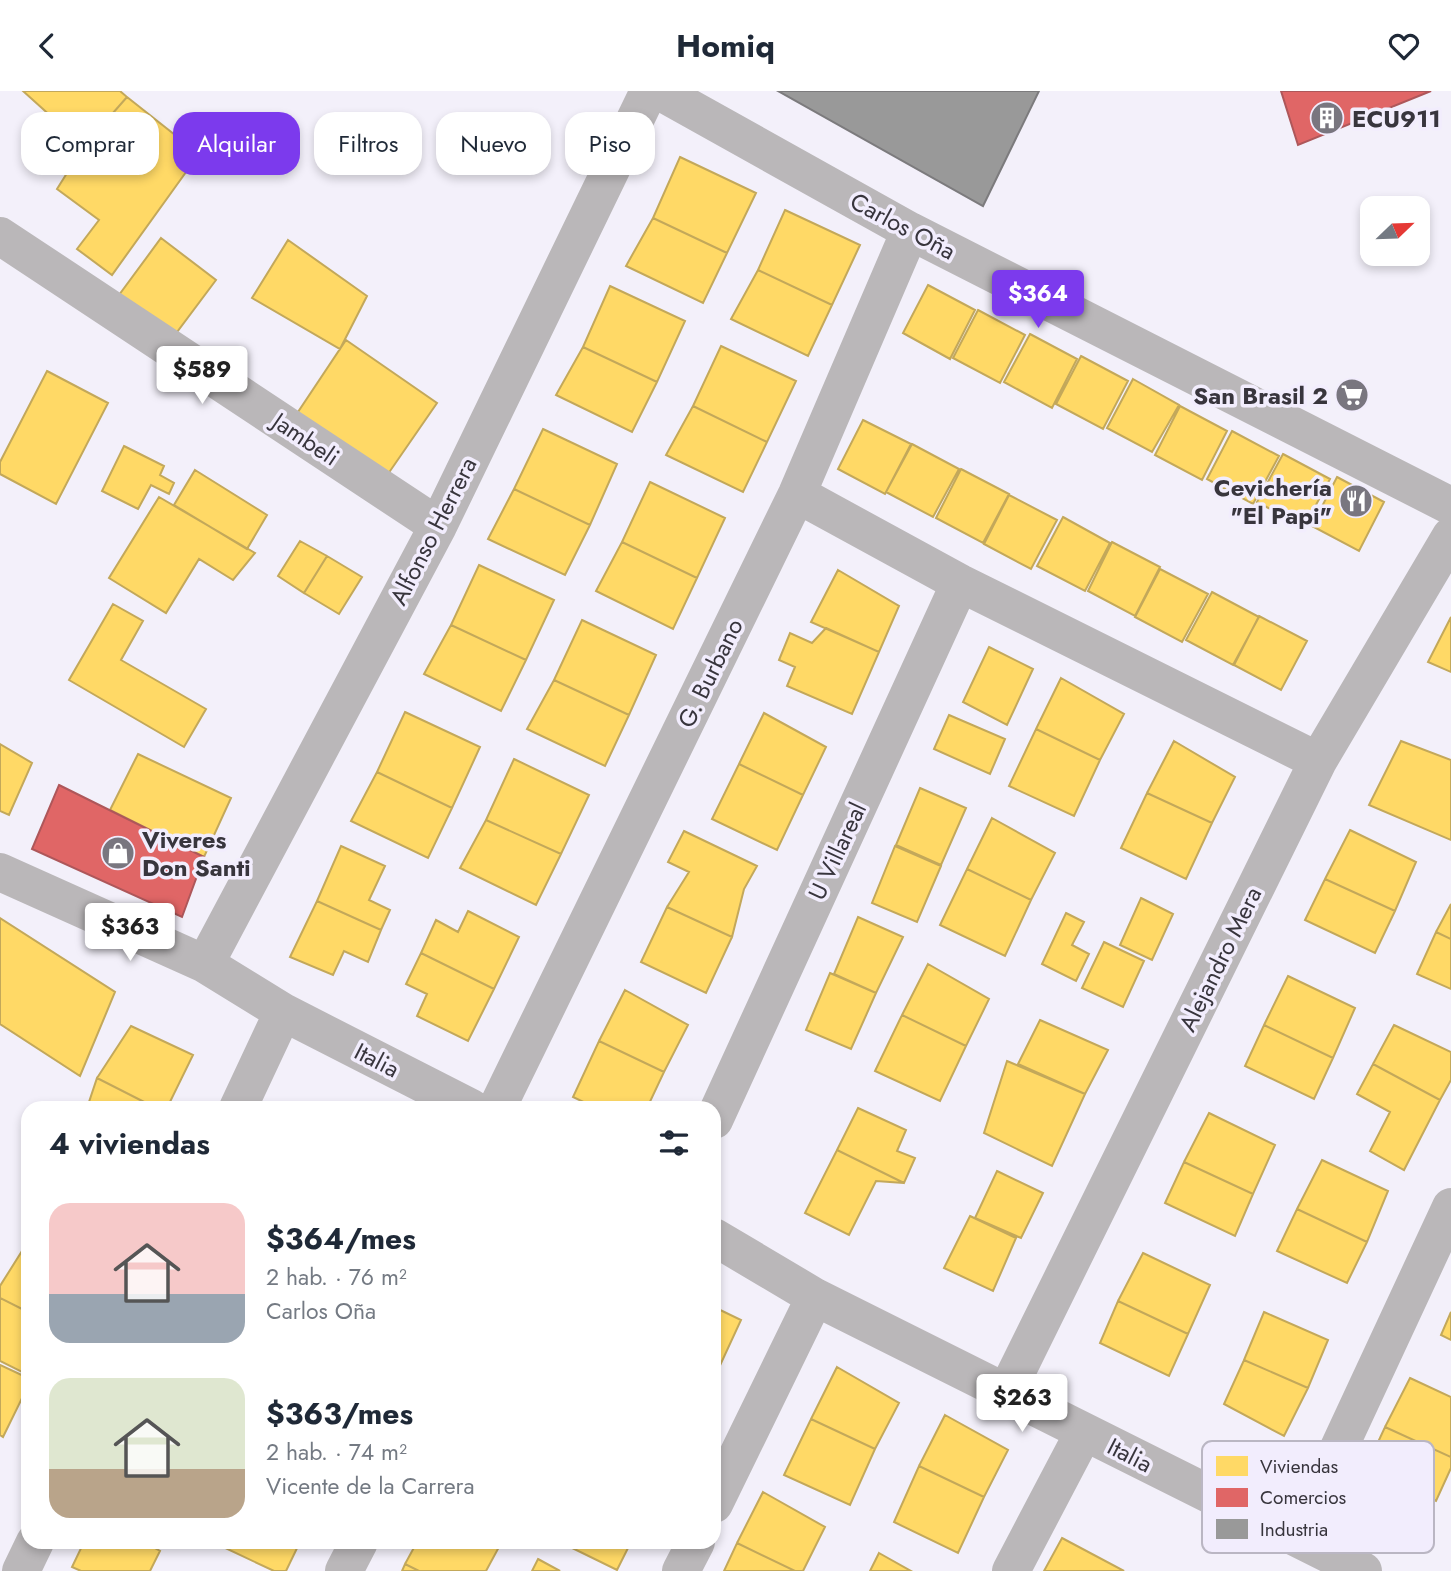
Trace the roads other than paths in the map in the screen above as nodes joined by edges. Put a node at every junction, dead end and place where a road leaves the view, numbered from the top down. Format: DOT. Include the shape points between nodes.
graph roads {
  1 [pos="649,91"];
  2 [pos="659,91"];
  3 [pos="910,231"];
  4 [pos="0,236"];
  5 [pos="797,494"];
  6 [pos="1451,506"];
  7 [pos="438,526"];
  8 [pos="1451,536"];
  9 [pos="960,583"];
  10 [pos="1318,761"];
  11 [pos="0,872"];
  12 [pos="205,964"];
  13 [pos="283,1012"];
  14 [pos="241,1101"];
  15 [pos="457,1101"];
  16 [pos="500,1101"];
  17 [pos="721,1105"];
  18 [pos="1451,1207"];
  19 [pos="721,1241"];
  20 [pos="815,1297"];
  21 [pos="1006,1393"];
  22 [pos="1084,1432"];
  23 [pos="1342,1441"];
  24 [pos="721,1490"];
  25 [pos="1202,1491"];
  26 [pos="32,1549"];
  27 [pos="355,1549"];
  28 [pos="692,1549"];
  29 [pos="1327,1553"];
  30 [pos="22,1571"];
  31 [pos="344,1571"];
  32 [pos="681,1571"];
  33 [pos="1011,1571"];
  34 [pos="1363,1571"];
  1 -- 7 [label="street, Alfonso Herrera"];
  2 -- 3 [label="street, Carlos Oña"];
  3 -- 5 [label="street, G. Burbano"];
  3 -- 6 [label="street, Carlos Oña"];
  4 -- 7 [label="street, Jambeli"];
  5 -- 9 [label="street"];
  5 -- 10 [label="street"];
  5 -- 16 [label="street, G. Burbano"];
  7 -- 12 [label="street, Alfonso Herrera"];
  8 -- 10 [label="street, Alejandro Mera"];
  9 -- 10 [label="street"];
  9 -- 17 [label="street, U Villareal"];
  10 -- 21 [label="street, Alejandro Mera"];
  11 -- 12 [label="street, Italia"];
  12 -- 13 [label="street, Italia"];
  13 -- 14 [label="street"];
  13 -- 15 [label="street, Italia"];
  18 -- 23 [label="street"];
  19 -- 20 [label="street, Italia"];
  20 -- 21 [label="street, Italia"];
  20 -- 24 [label="street"];
  21 -- 22 [label="street, Italia"];
  22 -- 25 [label="street, Italia"];
  22 -- 33 [label="street"];
  26 -- 30 [label="street"];
  27 -- 31 [label="street"];
  28 -- 32 [label="street"];
  29 -- 34 [label="street, Italia"];
}
